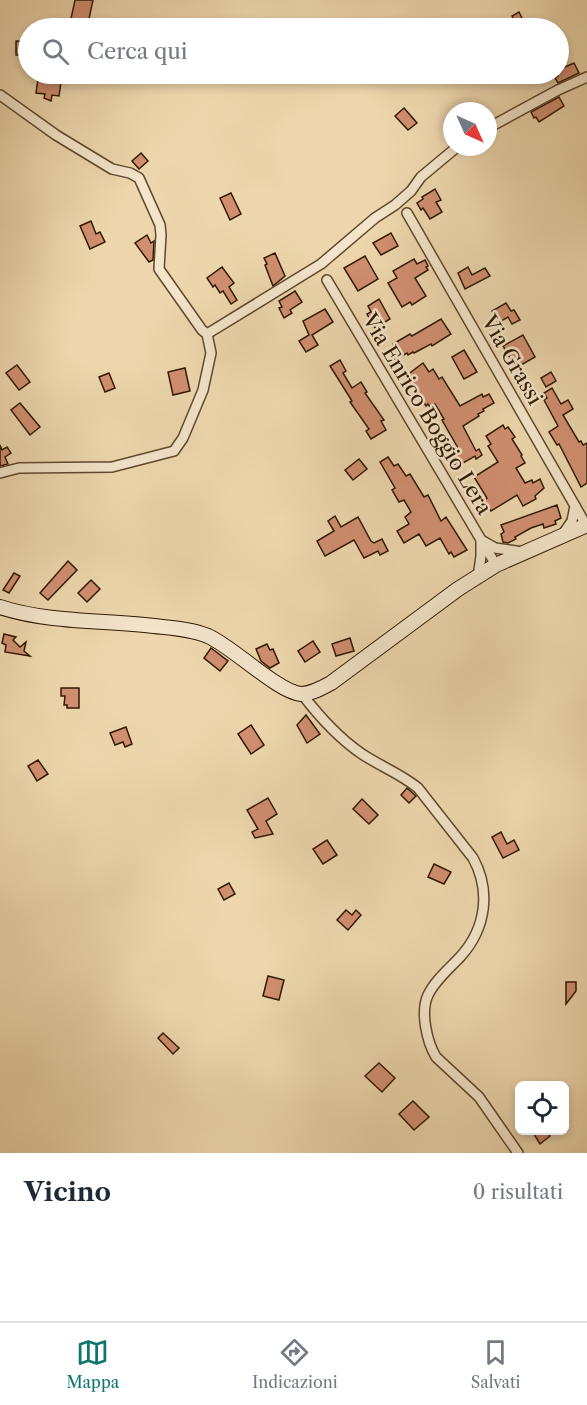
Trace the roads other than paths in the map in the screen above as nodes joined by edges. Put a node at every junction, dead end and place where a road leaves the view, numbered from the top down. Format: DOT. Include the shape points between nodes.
graph roads {
  1 [pos="587,77"];
  2 [pos="0,95"];
  3 [pos="497,123"];
  4 [pos="446,156"];
  5 [pos="407,213"];
  6 [pos="327,280"];
  7 [pos="207,334"];
  8 [pos="0,473"];
  9 [pos="573,504"];
  10 [pos="586,521"];
  11 [pos="561,536"];
  12 [pos="481,540"];
  13 [pos="526,552"];
  14 [pos="496,566"];
  15 [pos="477,577"];
  16 [pos="0,607"];
  17 [pos="302,694"];
  18 [pos="518,1153"];
  1 -- 3 [label="street"];
  2 -- 7 [label="street" via="112,169 139,178 160,225 161,275"];
  4 -- 7 [label="street" via="395,205 321,264"];
  5 -- 9 [label="street, Via Grassi"];
  6 -- 12 [label="street, Via Enrico Boggio Lera"];
  7 -- 8 [label="street" via="211,353 208,373 174,451 112,466 19,468"];
  9 -- 10 [label="street, Via Grassi"];
  9 -- 11 [label="street" via="572,521"];
  10 -- 11 [label="street"];
  11 -- 13 [label="street"];
  12 -- 13 [label="street" via="495,548"];
  12 -- 14 [label="street, Via Enrico Boggio Lera"];
  12 -- 15 [label="street"];
  13 -- 14 [label="street"];
  14 -- 15 [label="street"];
  15 -- 17 [label="street" via="331,683"];
  16 -- 17 [label="street" via="69,619 186,630 209,637 275,682"];
  17 -- 18 [label="street" via="349,744 418,788 479,868 485,897 483,917 469,945 429,993 424,1013 436,1057 479,1097"];
}
